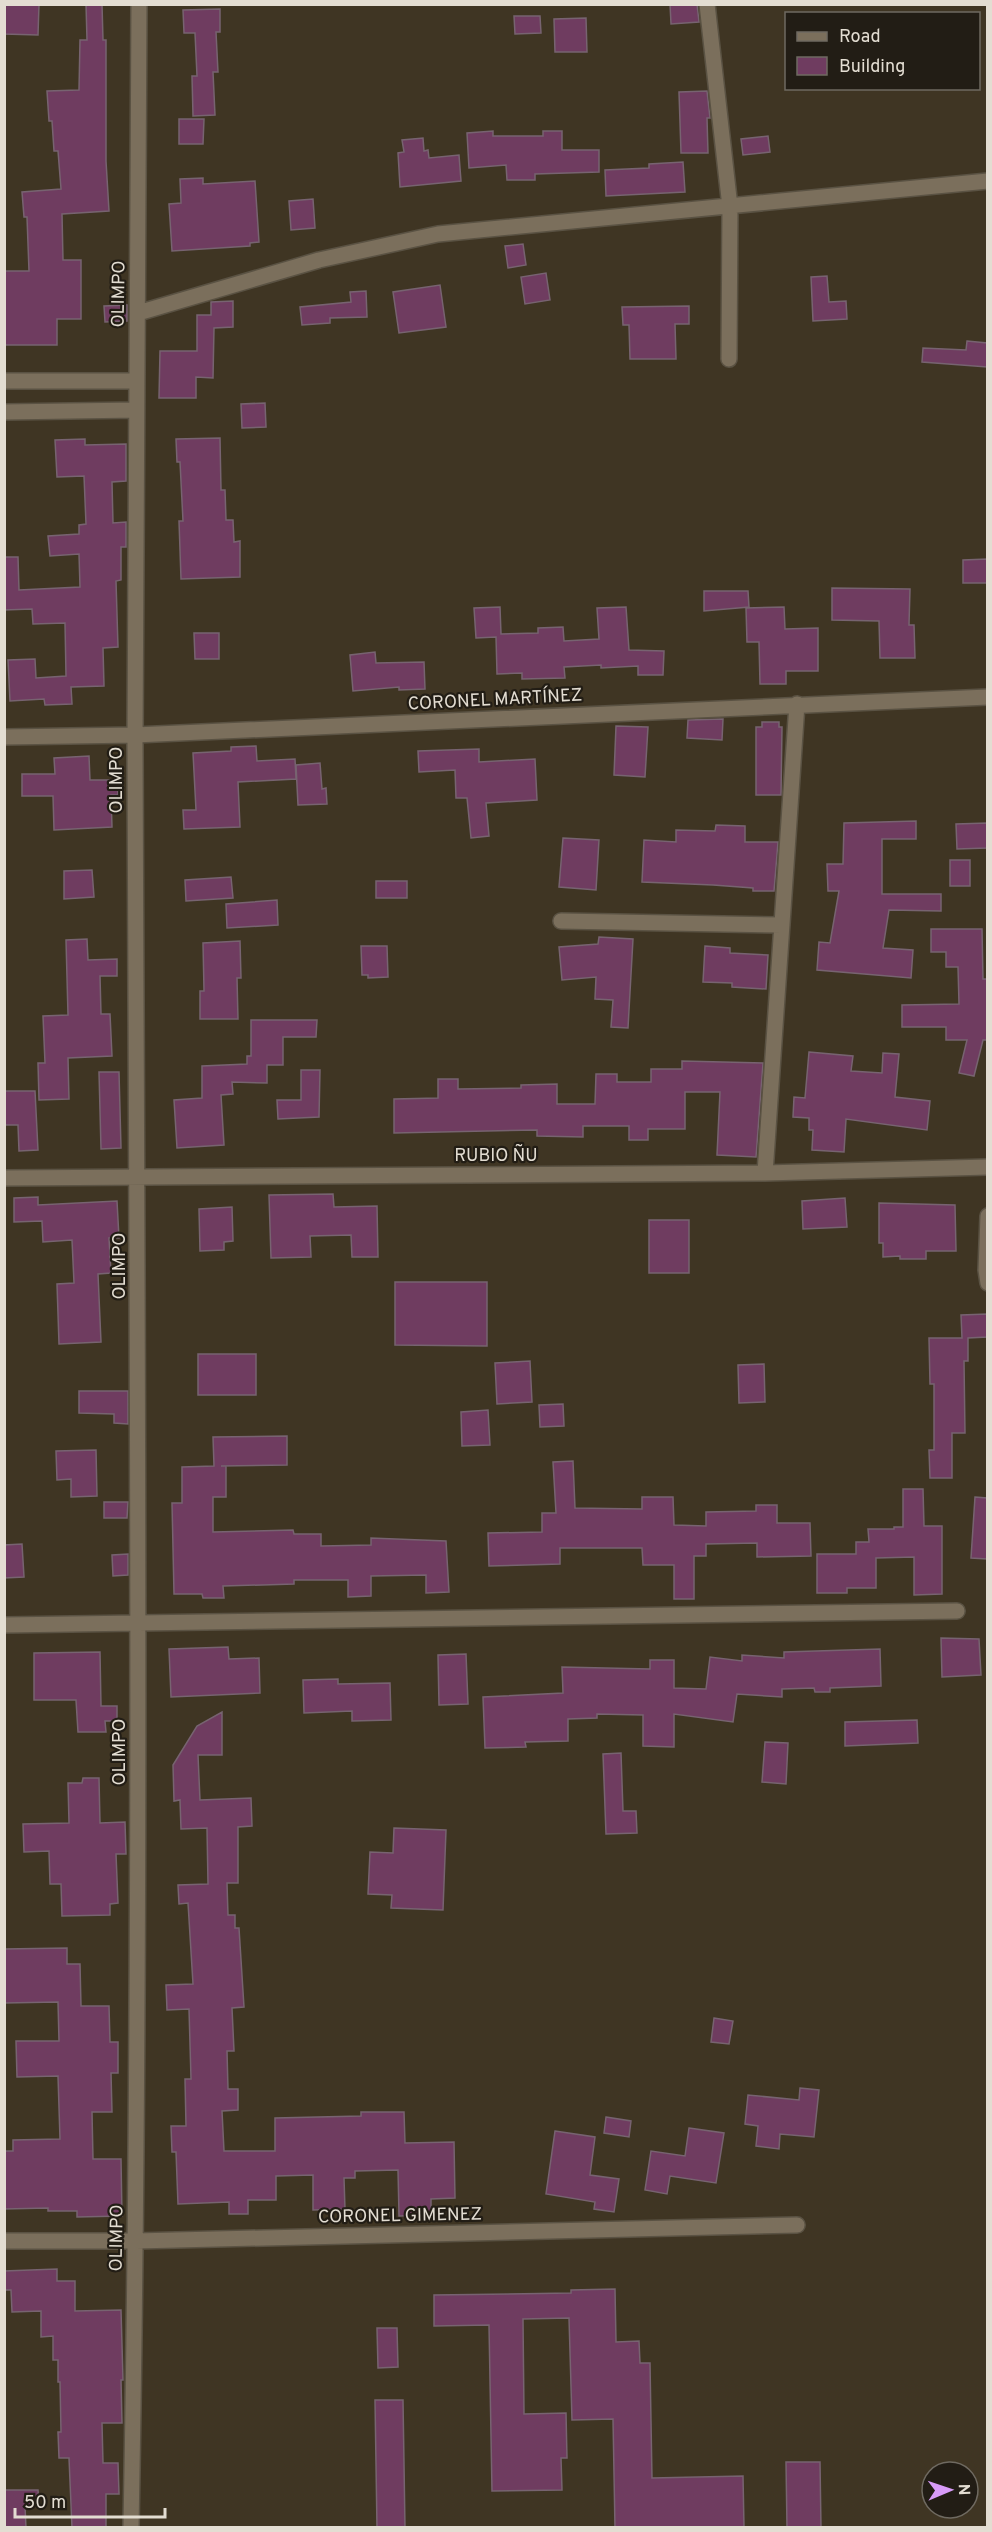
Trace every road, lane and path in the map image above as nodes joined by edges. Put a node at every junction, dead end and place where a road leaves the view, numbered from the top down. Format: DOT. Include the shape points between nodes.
graph roads {
  1 [pos="139,4"];
  2 [pos="707,4"];
  3 [pos="987,181"];
  4 [pos="730,207"];
  5 [pos="138,313"];
  6 [pos="729,359"];
  7 [pos="4,381"];
  8 [pos="136,381"];
  9 [pos="136,410"];
  10 [pos="4,412"];
  11 [pos="987,698"];
  12 [pos="797,704"];
  13 [pos="135,735"];
  14 [pos="4,737"];
  15 [pos="561,921"];
  16 [pos="782,925"];
  17 [pos="987,1167"];
  18 [pos="765,1173"];
  19 [pos="138,1175"];
  20 [pos="4,1178"];
  21 [pos="987,1216"];
  22 [pos="987,1283"];
  23 [pos="957,1611"];
  24 [pos="4,1625"];
  25 [pos="139,1625"];
  26 [pos="797,2225"];
  27 [pos="4,2241"];
  28 [pos="136,2241"];
  29 [pos="131,2528"];
  1 -- 5 [label="street, OLIMPO"];
  2 -- 4 [label="street"];
  3 -- 4 [label="street"];
  4 -- 5 [label="street" via="438,234 319,260"];
  4 -- 6 [label="street"];
  5 -- 8 [label="street, OLIMPO"];
  7 -- 8 [label="street"];
  8 -- 9 [label="street, OLIMPO"];
  9 -- 10 [label="street"];
  9 -- 13 [label="street, OLIMPO"];
  11 -- 12 [label="street, CORONEL MARTÍNEZ"];
  12 -- 13 [label="street, CORONEL MARTÍNEZ"];
  12 -- 16 [label="street"];
  13 -- 14 [label="street, CORONEL MARTÍNEZ"];
  13 -- 19 [label="street, OLIMPO"];
  15 -- 16 [label="street"];
  16 -- 18 [label="street"];
  17 -- 18 [label="street, RUBIO ÑU"];
  18 -- 19 [label="street, RUBIO ÑU"];
  19 -- 20 [label="street, RUBIO ÑU"];
  19 -- 25 [label="street, OLIMPO"];
  21 -- 22 [label="street"];
  23 -- 25 [label="street"];
  24 -- 25 [label="street"];
  25 -- 28 [label="street, OLIMPO"];
  26 -- 28 [label="street, CORONEL GIMENEZ"];
  27 -- 28 [label="street, CORONEL GIMENEZ"];
  28 -- 29 [label="street, OLIMPO"];
}
